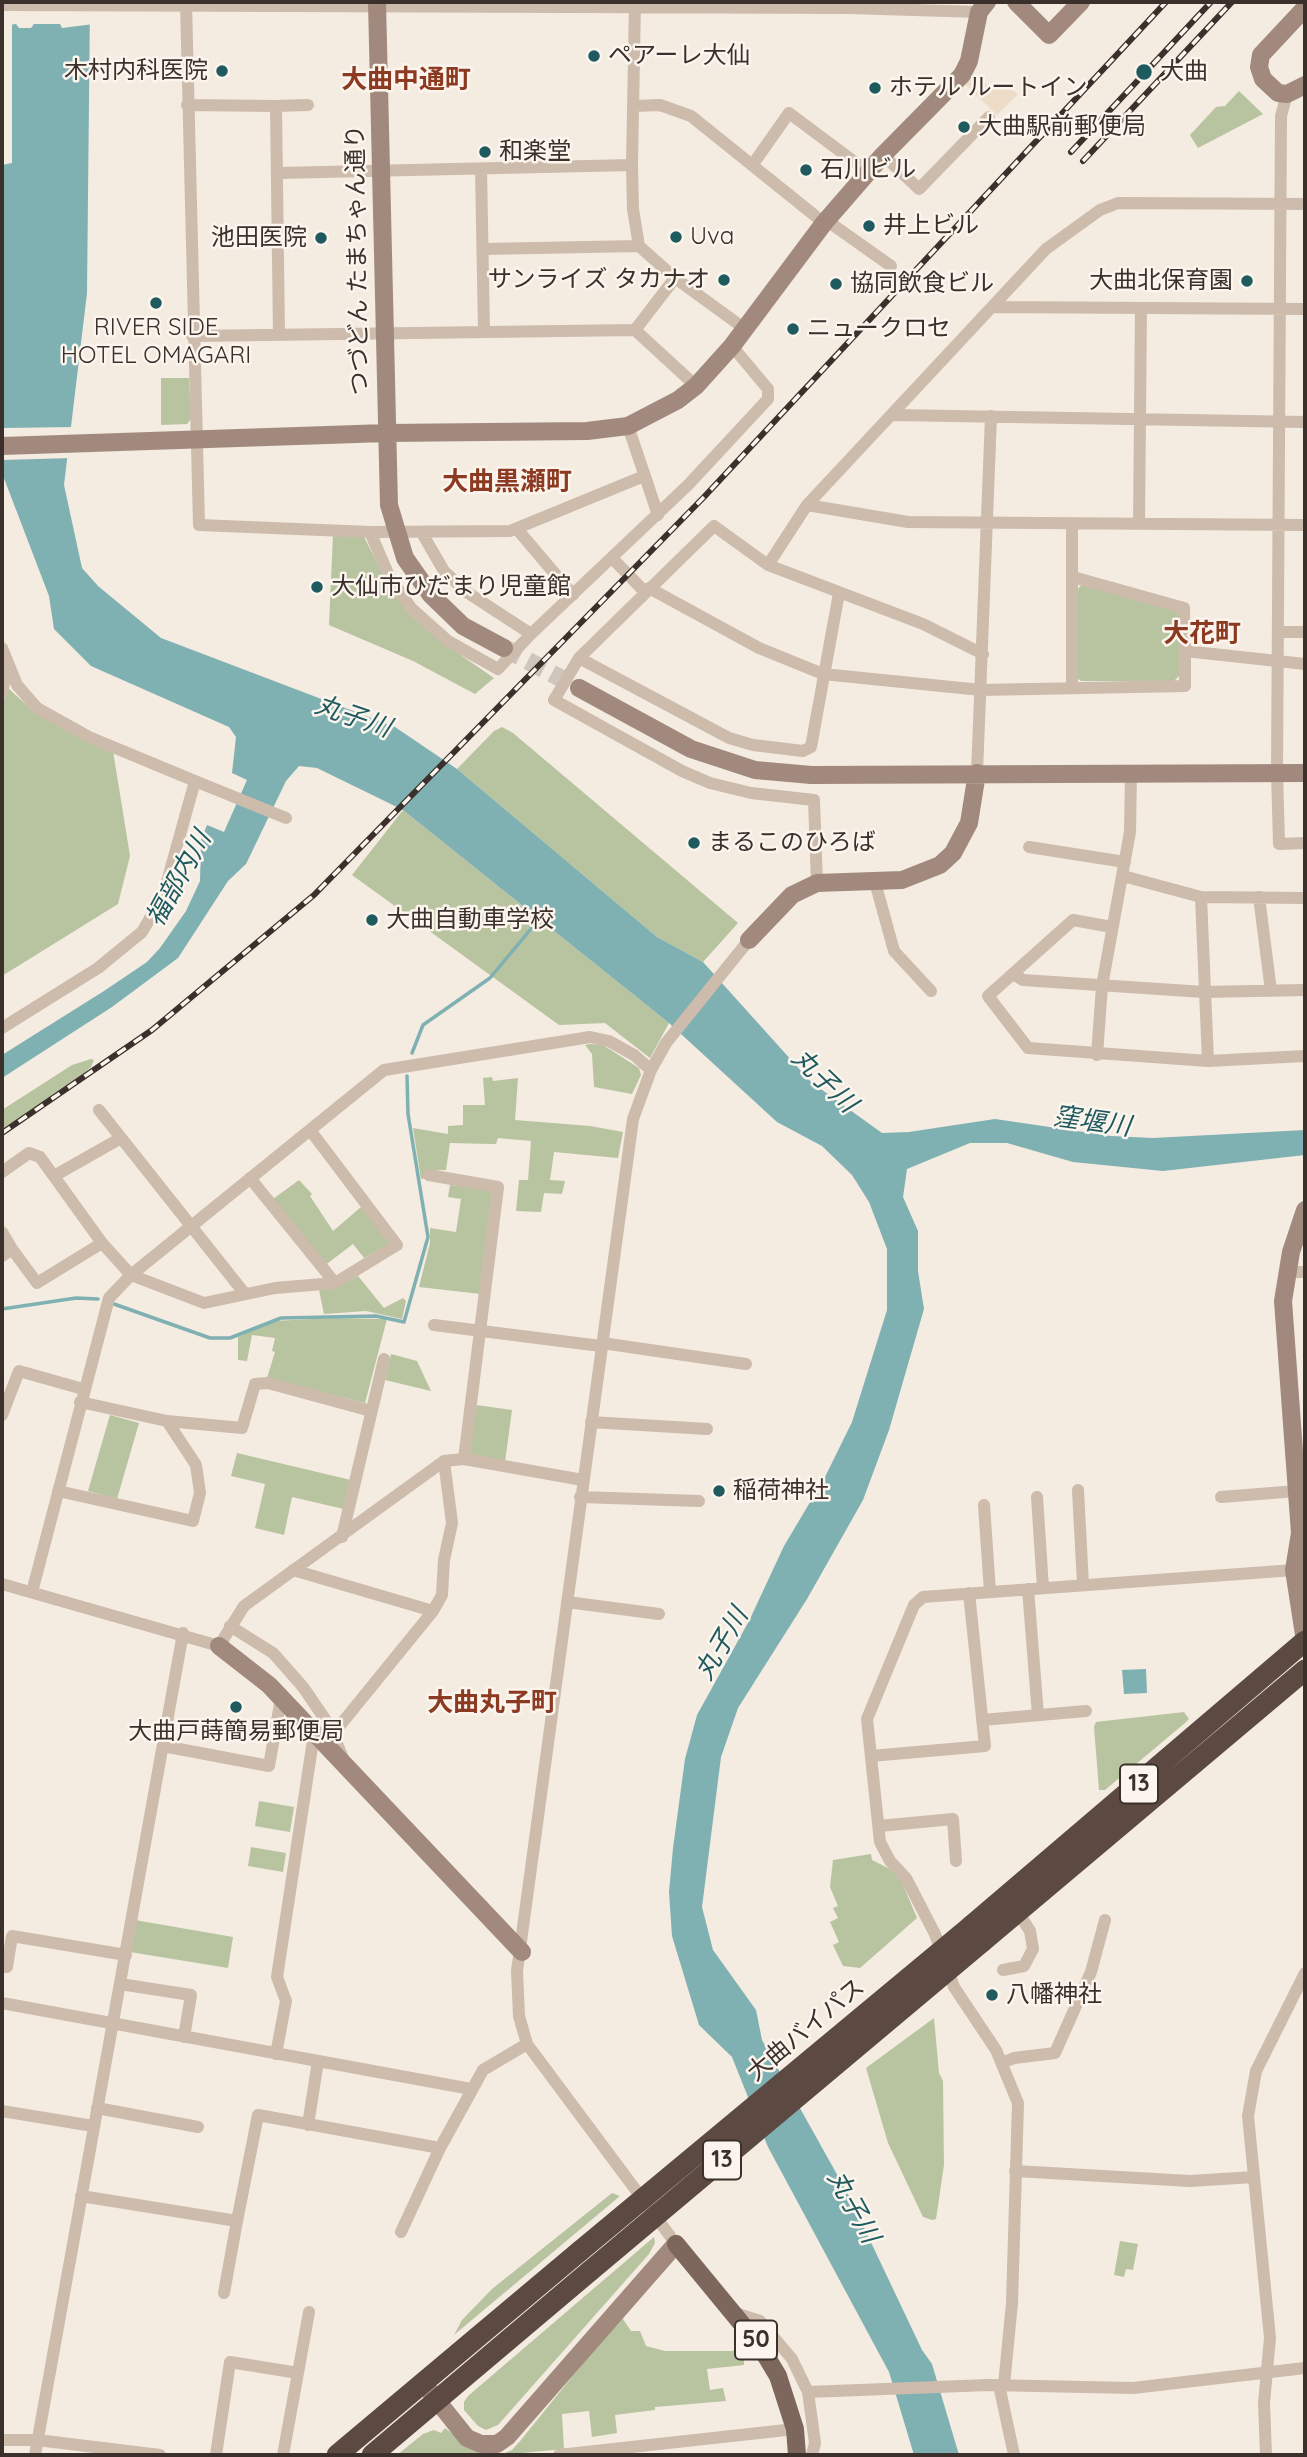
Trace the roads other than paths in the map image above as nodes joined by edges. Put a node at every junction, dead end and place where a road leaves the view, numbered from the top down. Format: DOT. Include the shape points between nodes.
graph roads {
  1 [pos="1082,2"];
  2 [pos="186,3"];
  3 [pos="119,4"];
  4 [pos="377,4"];
  5 [pos="487,4"];
  6 [pos="635,4"];
  7 [pos="2,5"];
  8 [pos="849,5"];
  9 [pos="1024,5"];
  10 [pos="983,7"];
  11 [pos="1305,8"];
  12 [pos="1305,85"];
  13 [pos="1287,94"];
  14 [pos="187,105"];
  15 [pos="308,105"];
  16 [pos="276,106"];
  17 [pos="634,106"];
  18 [pos="989,117"];
  19 [pos="883,155"];
  20 [pos="753,164"];
  21 [pos="632,166"];
  22 [pos="481,169"];
  23 [pos="868,172"];
  24 [pos="278,173"];
  25 [pos="381,173"];
  26 [pos="1305,204"];
  27 [pos="1280,205"];
  28 [pos="825,222"];
  29 [pos="639,246"];
  30 [pos="483,248"];
  31 [pos="891,266"];
  32 [pos="675,278"];
  33 [pos="993,307"];
  34 [pos="1141,308"];
  35 [pos="1281,308"];
  36 [pos="1305,309"];
  37 [pos="745,329"];
  38 [pos="635,330"];
  39 [pos="484,332"];
  40 [pos="279,335"];
  41 [pos="384,335"];
  42 [pos="192,336"];
  43 [pos="732,346"];
  44 [pos="696,386"];
  45 [pos="894,415"];
  46 [pos="991,416"];
  47 [pos="1138,419"];
  48 [pos="1280,422"];
  49 [pos="1305,422"];
  50 [pos="628,426"];
  51 [pos="386,433"];
  52 [pos="195,440"];
  53 [pos="2,446"];
  54 [pos="644,477"];
  55 [pos="807,505"];
  56 [pos="658,515"];
  57 [pos="989,522"];
  58 [pos="1072,523"];
  59 [pos="1139,523"];
  60 [pos="1280,525"];
  61 [pos="1305,525"];
  62 [pos="517,528"];
  63 [pos="370,532"];
  64 [pos="395,532"];
  65 [pos="422,533"];
  66 [pos="613,559"];
  67 [pos="768,565"];
  68 [pos="1073,577"];
  69 [pos="647,590"];
  70 [pos="839,593"];
  71 [pos="573,595"];
  72 [pos="1279,632"];
  73 [pos="1305,632"];
  74 [pos="531,634"];
  75 [pos="2,648"];
  76 [pos="504,649"];
  77 [pos="1185,651"];
  78 [pos="983,654"];
  79 [pos="579,658"];
  80 [pos="1277,662"];
  81 [pos="1305,664"];
  82 [pos="8,666"];
  83 [pos="823,674"];
  84 [pos="1072,686"];
  85 [pos="579,688"];
  86 [pos="981,690"];
  87 [pos="2,692"];
  88 [pos="1277,772"];
  89 [pos="1305,772"];
  90 [pos="977,773"];
  91 [pos="1131,773"];
  92 [pos="195,781"];
  93 [pos="286,818"];
  94 [pos="1305,843"];
  95 [pos="1029,847"];
  96 [pos="1125,862"];
  97 [pos="1123,876"];
  98 [pos="875,882"];
  99 [pos="817,883"];
  100 [pos="1202,897"];
  101 [pos="1259,897"];
  102 [pos="1305,898"];
  103 [pos="1112,927"];
  104 [pos="749,940"];
  105 [pos="1013,974"];
  106 [pos="1102,986"];
  107 [pos="1305,990"];
  108 [pos="931,991"];
  109 [pos="1271,991"];
  110 [pos="1204,992"];
  111 [pos="2,1028"];
  112 [pos="1097,1055"];
  113 [pos="1305,1056"];
  114 [pos="1208,1061"];
  115 [pos="651,1070"];
  116 [pos="99,1110"];
  117 [pos="310,1130"];
  118 [pos="121,1138"];
  119 [pos="2,1171"];
  120 [pos="429,1175"];
  121 [pos="54,1176"];
  122 [pos="250,1178"];
  123 [pos="1305,1210"];
  124 [pos="192,1225"];
  125 [pos="2,1232"];
  126 [pos="102,1243"];
  127 [pos="7,1252"];
  128 [pos="1296,1272"];
  129 [pos="131,1275"];
  130 [pos="335,1283"];
  131 [pos="246,1294"];
  132 [pos="434,1325"];
  133 [pos="480,1331"];
  134 [pos="601,1345"];
  135 [pos="384,1359"];
  136 [pos="746,1364"];
  137 [pos="82,1396"];
  138 [pos="371,1411"];
  139 [pos="2,1415"];
  140 [pos="167,1421"];
  141 [pos="591,1422"];
  142 [pos="708,1429"];
  143 [pos="464,1459"];
  144 [pos="444,1461"];
  145 [pos="583,1480"];
  146 [pos="1078,1490"];
  147 [pos="58,1491"];
  148 [pos="1297,1492"];
  149 [pos="580,1497"];
  150 [pos="1037,1497"];
  151 [pos="1220,1497"];
  152 [pos="699,1501"];
  153 [pos="984,1505"];
  154 [pos="342,1537"];
  155 [pos="293,1570"];
  156 [pos="1294,1570"];
  157 [pos="2,1584"];
  158 [pos="1083,1585"];
  159 [pos="1043,1588"];
  160 [pos="1028,1589"];
  161 [pos="32,1592"];
  162 [pos="990,1592"];
  163 [pos="969,1593"];
  164 [pos="567,1602"];
  165 [pos="433,1611"];
  166 [pos="659,1614"];
  167 [pos="230,1626"];
  168 [pos="183,1633"];
  169 [pos="1305,1641"];
  170 [pos="219,1646"];
  171 [pos="1305,1670"];
  172 [pos="281,1698"];
  173 [pos="1086,1711"];
  174 [pos="1038,1715"];
  175 [pos="982,1720"];
  176 [pos="314,1734"];
  177 [pos="333,1734"];
  178 [pos="163,1746"];
  179 [pos="872,1756"];
  180 [pos="348,1770"];
  181 [pos="879,1826"];
  182 [pos="956,1861"];
  183 [pos="1018,1912"];
  184 [pos="1105,1920"];
  185 [pos="977,1934"];
  186 [pos="522,1951"];
  187 [pos="126,1955"];
  188 [pos="2,1966"];
  189 [pos="1003,1970"];
  190 [pos="1305,1973"];
  191 [pos="120,1984"];
  192 [pos="2,2003"];
  193 [pos="112,2023"];
  194 [pos="184,2037"];
  195 [pos="527,2044"];
  196 [pos="276,2054"];
  197 [pos="318,2062"];
  198 [pos="1002,2063"];
  199 [pos="471,2089"];
  200 [pos="97,2108"];
  201 [pos="2,2111"];
  202 [pos="308,2125"];
  203 [pos="93,2126"];
  204 [pos="198,2127"];
  205 [pos="440,2148"];
  206 [pos="1015,2171"];
  207 [pos="1254,2177"];
  208 [pos="80,2196"];
  209 [pos="237,2221"];
  210 [pos="401,2232"];
  211 [pos="676,2244"];
  212 [pos="224,2293"];
  213 [pos="309,2312"];
  214 [pos="735,2312"];
  215 [pos="1305,2368"];
  216 [pos="1266,2372"];
  217 [pos="298,2373"];
  218 [pos="423,2383"];
  219 [pos="997,2385"];
  220 [pos="814,2392"];
  221 [pos="438,2400"];
  222 [pos="795,2429"];
  223 [pos="2,2440"];
  224 [pos="37,2440"];
  225 [pos="35,2455"];
  226 [pos="160,2455"];
  227 [pos="216,2455"];
  228 [pos="283,2455"];
  229 [pos="337,2455"];
  230 [pos="372,2455"];
  231 [pos="559,2455"];
  232 [pos="797,2455"];
  233 [pos="812,2455"];
  234 [pos="1014,2455"];
  235 [pos="1261,2455"];
  1 -- 9 [label="street" via="1049,35"];
  2 -- 3 [label="street"];
  2 -- 4 [label="street"];
  2 -- 14 [label="street"];
  3 -- 7 [label="street"];
  4 -- 5 [label="street"];
  4 -- 25 [label="street, つづどん たまちゃん通り"];
  5 -- 6 [label="street"];
  6 -- 8 [label="street"];
  6 -- 17 [label="street"];
  8 -- 10 [label="street"];
  10 -- 19 [label="street" via="962,75"];
  11 -- 13 [label="street" via="1261,55 1263,79 1278,93"];
  12 -- 13 [label="street"];
  13 -- 27 [label="street" via="1281,117"];
  14 -- 16 [label="street"];
  14 -- 42 [label="street"];
  15 -- 16 [label="street"];
  16 -- 24 [label="street"];
  17 -- 20 [label="street" via="660,105 691,116"];
  17 -- 21 [label="street"];
  18 -- 19 [label="street" via="919,189"];
  19 -- 23 [label="street"];
  20 -- 23 [label="street" via="789,113"];
  20 -- 28 [label="street"];
  21 -- 22 [label="street"];
  21 -- 29 [label="street"];
  22 -- 25 [label="street"];
  22 -- 30 [label="street"];
  23 -- 28 [label="street"];
  24 -- 25 [label="street"];
  24 -- 40 [label="street"];
  25 -- 41 [label="street, つづどん たまちゃん通り"];
  26 -- 27 [label="street"];
  27 -- 33 [label="street" via="1118,203 1046,249"];
  27 -- 35 [label="street"];
  28 -- 31 [label="street"];
  28 -- 37 [label="street"];
  29 -- 30 [label="street"];
  29 -- 32 [label="street"];
  30 -- 39 [label="street"];
  32 -- 37 [label="street"];
  32 -- 38 [label="street"];
  33 -- 34 [label="street"];
  33 -- 45 [label="street"];
  34 -- 35 [label="street"];
  34 -- 47 [label="street"];
  35 -- 36 [label="street"];
  35 -- 48 [label="street"];
  37 -- 43 [label="street"];
  38 -- 39 [label="street"];
  38 -- 44 [label="street"];
  39 -- 41 [label="street"];
  40 -- 41 [label="street"];
  40 -- 42 [label="street"];
  41 -- 51 [label="street, つづどん たまちゃん通り"];
  42 -- 52 [label="street"];
  43 -- 44 [label="street"];
  43 -- 56 [label="street" via="768,389 768,399"];
  44 -- 50 [label="street"];
  45 -- 46 [label="street"];
  45 -- 55 [label="street"];
  46 -- 47 [label="street"];
  46 -- 57 [label="street"];
  47 -- 48 [label="street"];
  47 -- 59 [label="street"];
  48 -- 49 [label="street"];
  48 -- 60 [label="street"];
  50 -- 51 [label="street" via="587,431"];
  50 -- 54 [label="street"];
  51 -- 52 [label="street"];
  51 -- 64 [label="street, つづどん たまちゃん通り" via="389,505"];
  52 -- 53 [label="street"];
  52 -- 63 [label="street" via="199,525"];
  54 -- 56 [label="street"];
  54 -- 62 [label="street"];
  55 -- 57 [label="street" via="908,522"];
  55 -- 67 [label="street"];
  56 -- 66 [label="street"];
  57 -- 58 [label="street"];
  57 -- 78 [label="street"];
  58 -- 59 [label="street"];
  58 -- 68 [label="street"];
  59 -- 60 [label="street"];
  60 -- 61 [label="street"];
  60 -- 72 [label="street"];
  62 -- 65 [label="street"];
  62 -- 71 [label="street"];
  63 -- 64 [label="street"];
  63 -- 74 [label="street" via="398,592 448,642 498,669"];
  64 -- 65 [label="street"];
  64 -- 76 [label="street, つづどん たまちゃん通り" via="405,558 431,595 463,626"];
  65 -- 74 [label="street" via="444,571 465,592"];
  66 -- 69 [label="street"];
  66 -- 71 [label="street"];
  67 -- 69 [label="street" via="714,526"];
  67 -- 70 [label="street"];
  68 -- 77 [label="street" via="1184,608"];
  68 -- 84 [label="street"];
  69 -- 79 [label="street"];
  69 -- 83 [label="street" via="759,648"];
  70 -- 78 [label="street" via="923,624"];
  70 -- 83 [label="street"];
  71 -- 74 [label="street"];
  72 -- 73 [label="street"];
  72 -- 80 [label="street"];
  75 -- 82 [label="street"];
  77 -- 80 [label="street"];
  77 -- 84 [label="street" via="1185,686"];
  78 -- 86 [label="street"];
  79 -- 83 [label="street" via="706,728 753,746 795,751 811,747"];
  79 -- 99 [label="street" via="554,700 710,783 814,800"];
  80 -- 81 [label="street"];
  80 -- 88 [label="street"];
  82 -- 87 [label="street"];
  82 -- 92 [label="street" via="37,708 89,737"];
  83 -- 86 [label="street"];
  84 -- 86 [label="street"];
  85 -- 90 [label="street" via="691,749 755,771"];
  86 -- 90 [label="street"];
  88 -- 89 [label="street"];
  88 -- 91 [label="street"];
  88 -- 94 [label="street" via="1279,844"];
  90 -- 91 [label="street"];
  90 -- 98 [label="street" via="969,823 953,853 922,874"];
  91 -- 96 [label="street"];
  92 -- 93 [label="street"];
  92 -- 111 [label="street" via="163,896 142,932 98,968"];
  95 -- 96 [label="street"];
  96 -- 97 [label="street"];
  97 -- 100 [label="street"];
  97 -- 103 [label="street"];
  98 -- 99 [label="street"];
  98 -- 108 [label="street" via="894,951"];
  99 -- 104 [label="street" via="792,895"];
  100 -- 101 [label="street"];
  100 -- 110 [label="street"];
  101 -- 102 [label="street"];
  101 -- 109 [label="street"];
  103 -- 105 [label="street" via="1073,920"];
  103 -- 106 [label="street"];
  104 -- 115 [label="street" via="666,1042"];
  105 -- 106 [label="street" via="1023,980"];
  105 -- 112 [label="street" via="988,996 1028,1048"];
  106 -- 110 [label="street"];
  106 -- 112 [label="street"];
  107 -- 109 [label="street"];
  109 -- 110 [label="street"];
  110 -- 114 [label="street"];
  112 -- 114 [label="street"];
  113 -- 114 [label="street"];
  115 -- 117 [label="street" via="609,1041 590,1038 403,1065 384,1070"];
  115 -- 134 [label="street" via="633,1119"];
  116 -- 118 [label="street"];
  117 -- 122 [label="street"];
  117 -- 130 [label="street" via="397,1245"];
  118 -- 121 [label="street"];
  118 -- 124 [label="street"];
  119 -- 121 [label="street" via="29,1153 40,1157"];
  120 -- 133 [label="street" via="498,1187"];
  121 -- 126 [label="street"];
  122 -- 124 [label="street"];
  122 -- 130 [label="street"];
  123 -- 128 [label="street"];
  124 -- 129 [label="street"];
  124 -- 131 [label="street"];
  125 -- 127 [label="street"];
  126 -- 127 [label="street" via="37,1283"];
  126 -- 129 [label="street"];
  128 -- 148 [label="street" via="1283,1301"];
  129 -- 131 [label="street" via="204,1303"];
  129 -- 137 [label="street" via="109,1298"];
  130 -- 131 [label="street"];
  132 -- 133 [label="street"];
  133 -- 134 [label="street"];
  133 -- 143 [label="street"];
  134 -- 136 [label="street"];
  134 -- 141 [label="street"];
  135 -- 138 [label="street"];
  137 -- 139 [label="street" via="19,1371"];
  137 -- 140 [label="street"];
  137 -- 147 [label="street"];
  138 -- 140 [label="street" via="268,1383 255,1384 242,1428"];
  138 -- 154 [label="street"];
  140 -- 147 [label="street" via="196,1465 200,1493 193,1521"];
  141 -- 142 [label="street"];
  141 -- 145 [label="street"];
  143 -- 144 [label="street"];
  143 -- 145 [label="street"];
  144 -- 154 [label="street"];
  144 -- 165 [label="street" via="452,1523 442,1595"];
  145 -- 149 [label="street"];
  146 -- 158 [label="street"];
  147 -- 161 [label="street"];
  148 -- 151 [label="street"];
  148 -- 156 [label="street" via="1300,1533"];
  149 -- 152 [label="street"];
  149 -- 164 [label="street"];
  150 -- 159 [label="street"];
  153 -- 162 [label="street"];
  154 -- 155 [label="street"];
  155 -- 165 [label="street"];
  155 -- 167 [label="street" via="244,1606"];
  156 -- 158 [label="street"];
  156 -- 169 [label="street"];
  157 -- 161 [label="street"];
  158 -- 159 [label="street"];
  159 -- 160 [label="street"];
  160 -- 162 [label="street"];
  160 -- 174 [label="street"];
  161 -- 168 [label="street"];
  162 -- 163 [label="street"];
  163 -- 175 [label="street"];
  163 -- 179 [label="street" via="923,1597 914,1605 867,1719"];
  164 -- 166 [label="street"];
  164 -- 186 [label="street"];
  165 -- 177 [label="street"];
  167 -- 170 [label="street"];
  167 -- 177 [label="street" via="273,1653 303,1687"];
  168 -- 170 [label="street"];
  168 -- 178 [label="street"];
  169 -- 185 [label="highway, 大曲バイパス / 13"];
  170 -- 172 [label="street"];
  171 -- 183 [label="highway, 大曲バイパス / 13"];
  172 -- 176 [label="street"];
  172 -- 178 [label="street" via="269,1766"];
  173 -- 174 [label="street"];
  174 -- 175 [label="street"];
  175 -- 179 [label="street" via="985,1746"];
  176 -- 180 [label="street"];
  176 -- 196 [label="street" via="277,1977 286,2001"];
  177 -- 180 [label="street"];
  178 -- 187 [label="street"];
  179 -- 181 [label="street"];
  180 -- 186 [label="street"];
  181 -- 182 [label="street" via="953,1819"];
  181 -- 198 [label="street" via="880,1842 906,1878 935,1934 954,1987"];
  183 -- 185 [label="highway, 大曲バイパス / 13"];
  183 -- 189 [label="street" via="1030,1931 1033,1949 1024,1966"];
  184 -- 198 [label="street" via="1091,1972 1055,2053"];
  185 -- 218 [label="highway, 大曲バイパス / 13, bridge" via="580,2251"];
  185 -- 221 [label="highway, 大曲バイパス / 13, bridge"];
  186 -- 195 [label="street" via="517,1971 519,2016"];
  187 -- 188 [label="street" via="12,1936 7,1967"];
  187 -- 191 [label="street"];
  190 -- 207 [label="street" via="1256,2071 1248,2116"];
  191 -- 193 [label="street"];
  191 -- 194 [label="street" via="191,1995"];
  192 -- 193 [label="street"];
  193 -- 194 [label="street"];
  193 -- 200 [label="street"];
  194 -- 196 [label="street"];
  195 -- 199 [label="street" via="483,2070"];
  195 -- 211 [label="street"];
  196 -- 197 [label="street"];
  197 -- 199 [label="street"];
  197 -- 202 [label="street"];
  198 -- 206 [label="street" via="1018,2103"];
  199 -- 205 [label="street"];
  200 -- 203 [label="street"];
  200 -- 204 [label="street"];
  201 -- 203 [label="street"];
  202 -- 205 [label="street"];
  202 -- 209 [label="street" via="258,2115"];
  203 -- 208 [label="street"];
  205 -- 210 [label="street"];
  206 -- 207 [label="street" via="1190,2181"];
  206 -- 219 [label="street" via="1012,2303"];
  207 -- 216 [label="street" via="1270,2339"];
  208 -- 209 [label="street"];
  208 -- 224 [label="street"];
  209 -- 212 [label="street"];
  211 -- 214 [label="main road, 50"];
  211 -- 221 [label="street" via="497,2444 467,2438"];
  213 -- 217 [label="street"];
  214 -- 220 [label="street" via="760,2320"];
  214 -- 222 [label="main road, 50" via="778,2376"];
  215 -- 216 [label="street"];
  216 -- 219 [label="street" via="1133,2388"];
  216 -- 235 [label="street"];
  217 -- 227 [label="street" via="230,2362"];
  217 -- 228 [label="street"];
  218 -- 221 [label="street"];
  218 -- 229 [label="highway, 大曲バイパス / 13"];
  219 -- 220 [label="street"];
  219 -- 234 [label="street"];
  220 -- 233 [label="street"];
  221 -- 230 [label="highway, 大曲バイパス / 13"];
  222 -- 231 [label="street"];
  222 -- 232 [label="main road, 50"];
  223 -- 224 [label="street"];
  224 -- 225 [label="street"];
  224 -- 226 [label="street"];
}
